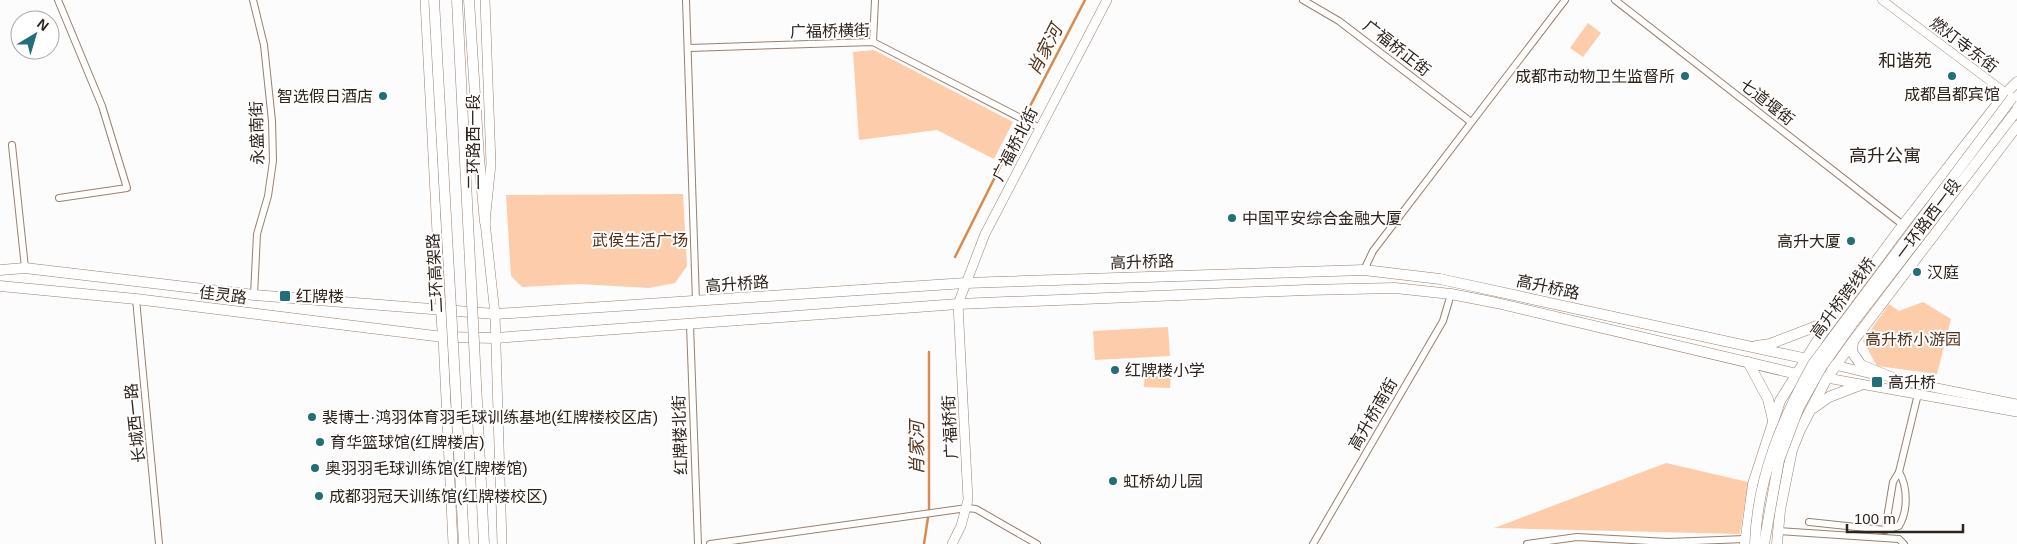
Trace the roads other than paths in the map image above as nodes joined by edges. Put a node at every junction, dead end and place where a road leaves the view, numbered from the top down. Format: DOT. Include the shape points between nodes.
graph roads {
  1 [pos="58,0"];
  2 [pos="253,0"];
  3 [pos="425,0"];
  4 [pos="434,0"];
  5 [pos="457,0"];
  6 [pos="469,0"];
  7 [pos="485,0"];
  8 [pos="686,0"];
  9 [pos="875,0"];
  10 [pos="1106,0"];
  11 [pos="1303,0"];
  12 [pos="1565,0"];
  13 [pos="1615,0"];
  14 [pos="1882,0"];
  15 [pos="874,42"];
  16 [pos="689,48"];
  17 [pos="2017,82"];
  18 [pos="2012,94"];
  19 [pos="2017,110"];
  20 [pos="1470,122"];
  21 [pos="2017,126"];
  22 [pos="1040,128"];
  23 [pos="12,145"];
  24 [pos="59,198"];
  25 [pos="485,222"];
  26 [pos="1903,225"];
  27 [pos="25,268"];
  28 [pos="0,270"];
  29 [pos="1364,270"];
  30 [pos="966,283"];
  31 [pos="0,286"];
  32 [pos="1451,294"];
  33 [pos="254,295"];
  34 [pos="136,299"];
  35 [pos="696,302"];
  36 [pos="958,304"];
  37 [pos="441,310"];
  38 [pos="495,314"];
  39 [pos="1831,321"];
  40 [pos="690,325"];
  41 [pos="443,336"];
  42 [pos="495,338"];
  43 [pos="1854,340"];
  44 [pos="1749,346"];
  45 [pos="1807,359"];
  46 [pos="1748,362"];
  47 [pos="1835,365"];
  48 [pos="1797,374"];
  49 [pos="1828,378"];
  50 [pos="1898,380"];
  51 [pos="1860,385"];
  52 [pos="1918,394"];
  53 [pos="2017,404"];
  54 [pos="2017,412"];
  55 [pos="1808,413"];
  56 [pos="1773,420"];
  57 [pos="1899,472"];
  58 [pos="967,508"];
  59 [pos="1808,522"];
  60 [pos="1885,530"];
  61 [pos="1778,531"];
  62 [pos="1577,540"];
  63 [pos="1563,541"];
  64 [pos="1749,542"];
  65 [pos="160,544"];
  66 [pos="453,544"];
  67 [pos="464,544"];
  68 [pos="484,544"];
  69 [pos="502,544"];
  70 [pos="698,544"];
  71 [pos="710,544"];
  72 [pos="952,544"];
  73 [pos="1037,544"];
  74 [pos="1314,544"];
  75 [pos="1526,544"];
  76 [pos="1764,544"];
  77 [pos="1777,544"];
  78 [pos="1904,544"];
  1 -- 24 [label="street" via="102,106 127,188"];
  2 -- 33 [label="street, 永盛南街" via="264,45 273,161 268,196 257,234"];
  3 -- 37 [label="main road"];
  4 -- 67 [label="main road, 二环高架路, bridge"];
  5 -- 68 [label="main road, bridge"];
  6 -- 25 [label="main road"];
  7 -- 25 [label="main road, 二环路西一段" via="491,164"];
  8 -- 16 [label="street"];
  9 -- 15 [label="street"];
  10 -- 22 [label="main road, 广福桥北街"];
  11 -- 20 [label="street, 广福桥正街" via="1339,21"];
  12 -- 20 [label="street"];
  13 -- 26 [label="street, 七道堰街"];
  14 -- 18 [label="street, 燃灯寺东街"];
  15 -- 16 [label="street, 广福桥横街"];
  15 -- 22 [label="street, 广福桥横街"];
  16 -- 35 [label="street"];
  17 -- 18 [label="main road, 一环路西一段"];
  18 -- 26 [label="main road, 一环路西一段"];
  18 -- 64 [label="main road, 高升桥跨线桥, bridge" via="1813,364 1791,404 1769,458"];
  19 -- 76 [label="main road, 高升桥跨线桥, bridge" via="1822,366 1799,407 1779,460"];
  20 -- 29 [label="street" via="1373,251"];
  21 -- 43 [label="main road, 一环路西一段"];
  22 -- 30 [label="main road, 广福桥北街" via="985,234"];
  23 -- 27 [label="street"];
  25 -- 38 [label="main road, 二环路西一段"];
  26 -- 39 [label="main road, 一环路西一段"];
  27 -- 28 [label="main road, 佳灵路"];
  27 -- 33 [label="main road, 佳灵路"];
  29 -- 30 [label="main road, 高升桥路"];
  29 -- 44 [label="main road, 高升桥路" via="1440,279"];
  30 -- 35 [label="main road, 高升桥路"];
  30 -- 36 [label="main road, 广福桥北街"];
  31 -- 34 [label="main road, 佳灵路"];
  32 -- 36 [label="main road, 高升桥路" via="1396,288"];
  32 -- 46 [label="main road, 高升桥路"];
  32 -- 74 [label="street, 高升桥南街" via="1443,321"];
  33 -- 37 [label="main road, 佳灵路"];
  34 -- 41 [label="main road, 佳灵路"];
  34 -- 65 [label="street, 长城西一路"];
  35 -- 38 [label="main road, 高升桥路"];
  36 -- 40 [label="main road, 高升桥路"];
  36 -- 58 [label="main road, 广福桥街"];
  37 -- 38 [label="main road, 高升桥路"];
  37 -- 41 [label="main road"];
  38 -- 42 [label="main road, 二环路西一段"];
  39 -- 44 [label="main road" via="1770,344"];
  39 -- 45 [label="main road, 一环路西一段"];
  40 -- 42 [label="main road, 高升桥路"];
  40 -- 70 [label="street, 红牌楼北街"];
  41 -- 42 [label="main road, 高升桥路"];
  41 -- 66 [label="main road"];
  42 -- 69 [label="main road, 二环路西一段"];
  43 -- 47 [label="main road, 一环路西一段"];
  43 -- 50 [label="main road" via="1854,358 1874,372"];
  44 -- 45 [label="main road, 高升桥路"];
  45 -- 47 [label="main road, 高升桥路"];
  45 -- 48 [label="main road, 一环路西一段"];
  46 -- 48 [label="main road, 高升桥路"];
  46 -- 56 [label="main road" via="1768,399"];
  47 -- 49 [label="main road, 一环路西一段"];
  47 -- 50 [label="main road"];
  48 -- 49 [label="main road, 高升桥路"];
  48 -- 56 [label="main road, 一环路西一段"];
  49 -- 51 [label="main road"];
  49 -- 55 [label="main road, 一环路西一段"];
  50 -- 53 [label="main road"];
  51 -- 52 [label="main road"];
  51 -- 55 [label="main road" via="1829,397"];
  52 -- 54 [label="main road"];
  52 -- 57 [label="street"];
  55 -- 61 [label="main road, 一环路西一段" via="1792,450"];
  56 -- 64 [label="main road, 一环路西一段" via="1753,484"];
  57 -- 60 [label="street" via="1893,482"];
  57 -- 60 [label="street" via="1904,480 1905,515 1899,526"];
  58 -- 71 [label="street"];
  58 -- 72 [label="main road, 广福桥街"];
  58 -- 73 [label="street" via="976,509"];
  59 -- 60 [label="street"];
  61 -- 77 [label="main road, 一环路西一段"];
  61 -- 78 [label="street" via="1899,539"];
  62 -- 63 [label="street"];
  62 -- 64 [label="street"];
  63 -- 75 [label="street"];
}
